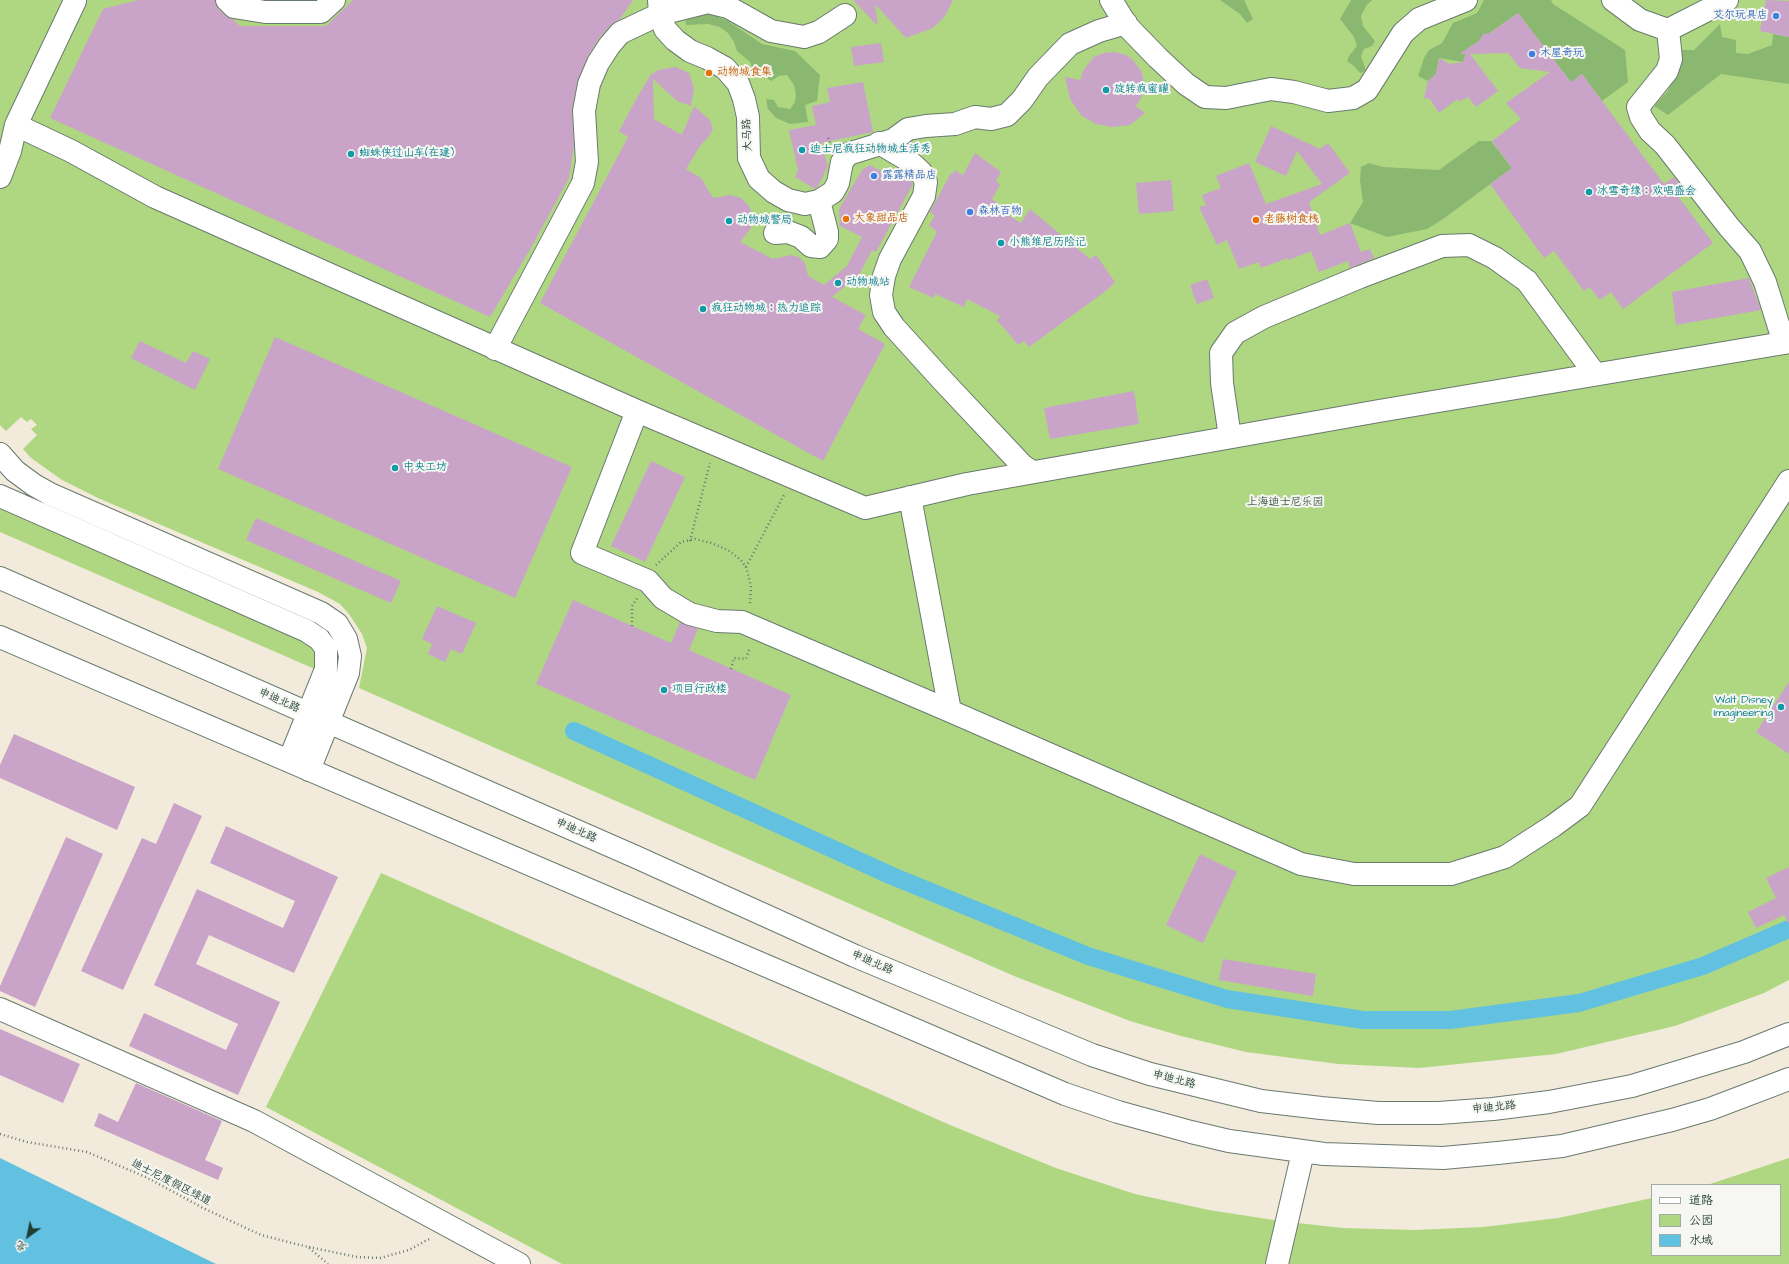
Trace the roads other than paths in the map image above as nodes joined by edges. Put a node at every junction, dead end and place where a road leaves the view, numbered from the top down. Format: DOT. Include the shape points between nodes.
graph roads {
  1 [pos="76,0"];
  2 [pos="227,0"];
  3 [pos="334,0"];
  4 [pos="1111,0"];
  5 [pos="1466,0"];
  6 [pos="1613,0"];
  7 [pos="1727,0"];
  8 [pos="660,7"];
  9 [pos="845,15"];
  10 [pos="1126,23"];
  11 [pos="1668,30"];
  12 [pos="8,130"];
  13 [pos="879,143"];
  14 [pos="0,176"];
  15 [pos="774,192"];
  16 [pos="819,202"];
  17 [pos="1787,342"];
  18 [pos="495,349"];
  19 [pos="1595,374"];
  20 [pos="637,412"];
  21 [pos="1230,437"];
  22 [pos="0,454"];
  23 [pos="1032,472"];
  24 [pos="1789,481"];
  25 [pos="0,496"];
  26 [pos="910,497"];
  27 [pos="0,578"];
  28 [pos="0,637"];
  29 [pos="950,712"];
  30 [pos="318,718"];
  31 [pos="289,761"];
  32 [pos="309,770"];
  33 [pos="0,1009"];
  34 [pos="1789,1034"];
  35 [pos="1789,1079"];
  36 [pos="1303,1152"];
  37 [pos="519,1264"];
  38 [pos="1277,1264"];
  1 -- 12 [label="street"];
  2 -- 3 [label="street" via="234,7 265,12 321,12"];
  4 -- 10 [label="street"];
  5 -- 10 [label="street" via="1419,19 1403,33 1367,90 1353,98 1328,101 1271,89 1226,98 1205,97 1186,84 1158,58"];
  6 -- 11 [label="street" via="1640,20"];
  7 -- 11 [label="street"];
  8 -- 9 [label="street" via="708,2 728,7 771,31 804,37 819,32"];
  8 -- 15 [label="street, 大马路" via="665,29 675,40 690,51 725,68 738,83 748,117 748,158 759,179"];
  8 -- 18 [label="street" via="620,33 598,63 589,84 584,111 587,162 583,183"];
  10 -- 13 [label="street" via="1070,44 1038,77 1022,100 1007,115 991,119 975,117 955,124 908,129 893,140"];
  11 -- 17 [label="street" via="1671,59 1660,82 1638,107 1641,117 1750,251 1765,282"];
  12 -- 14 [label="street" via="10,151"];
  12 -- 18 [label="street" via="70,151 155,197"];
  13 -- 16 [label="street" via="848,154 842,162 838,183 833,192"];
  13 -- 23 [label="street" via="908,160 921,172 926,182 924,196 890,259 884,276 881,295 884,312 894,328 1022,465"];
  15 -- 16 [label="street, 大马路" via="788,200 805,204"];
  15 -- 16 [label="street" via="782,215 771,238 788,232 801,237 811,246 820,247 827,240 827,232"];
  17 -- 19 [label="street"];
  18 -- 20 [label="street"];
  19 -- 21 [label="street"];
  19 -- 21 [label="street" via="1527,281 1495,258 1469,245 1442,246 1360,277 1272,314 1235,333 1222,353 1222,383"];
  20 -- 26 [label="street" via="865,508"];
  20 -- 29 [label="street" via="582,553 648,581 663,598 690,614 718,621 742,622"];
  21 -- 23 [label="street"];
  22 -- 30 [label="street" via="15,471 44,491 321,613 338,624 346,639 350,656 348,672"];
  23 -- 26 [label="street"];
  24 -- 29 [label="street" via="1580,806 1505,857 1452,874 1354,874 1301,864"];
  25 -- 30 [label="street" via="307,631 319,639 326,648 326,664"];
  26 -- 29 [label="street"];
  27 -- 30 [label="street, 申迪北路"];
  28 -- 31 [label="street"];
  30 -- 31 [label="street"];
  30 -- 32 [label="street"];
  30 -- 34 [label="street, 申迪北路" via="855,956 1092,1055 1150,1074 1261,1101 1378,1113 1439,1113 1493,1109 1556,1101 1632,1086 1744,1052"];
  31 -- 32 [label="street"];
  32 -- 36 [label="street" via="1065,1094 1118,1112 1228,1141"];
  33 -- 37 [label="street" via="254,1121"];
  35 -- 36 [label="street" via="1710,1109 1562,1146 1443,1158"];
  36 -- 38 [label="street"];
}
